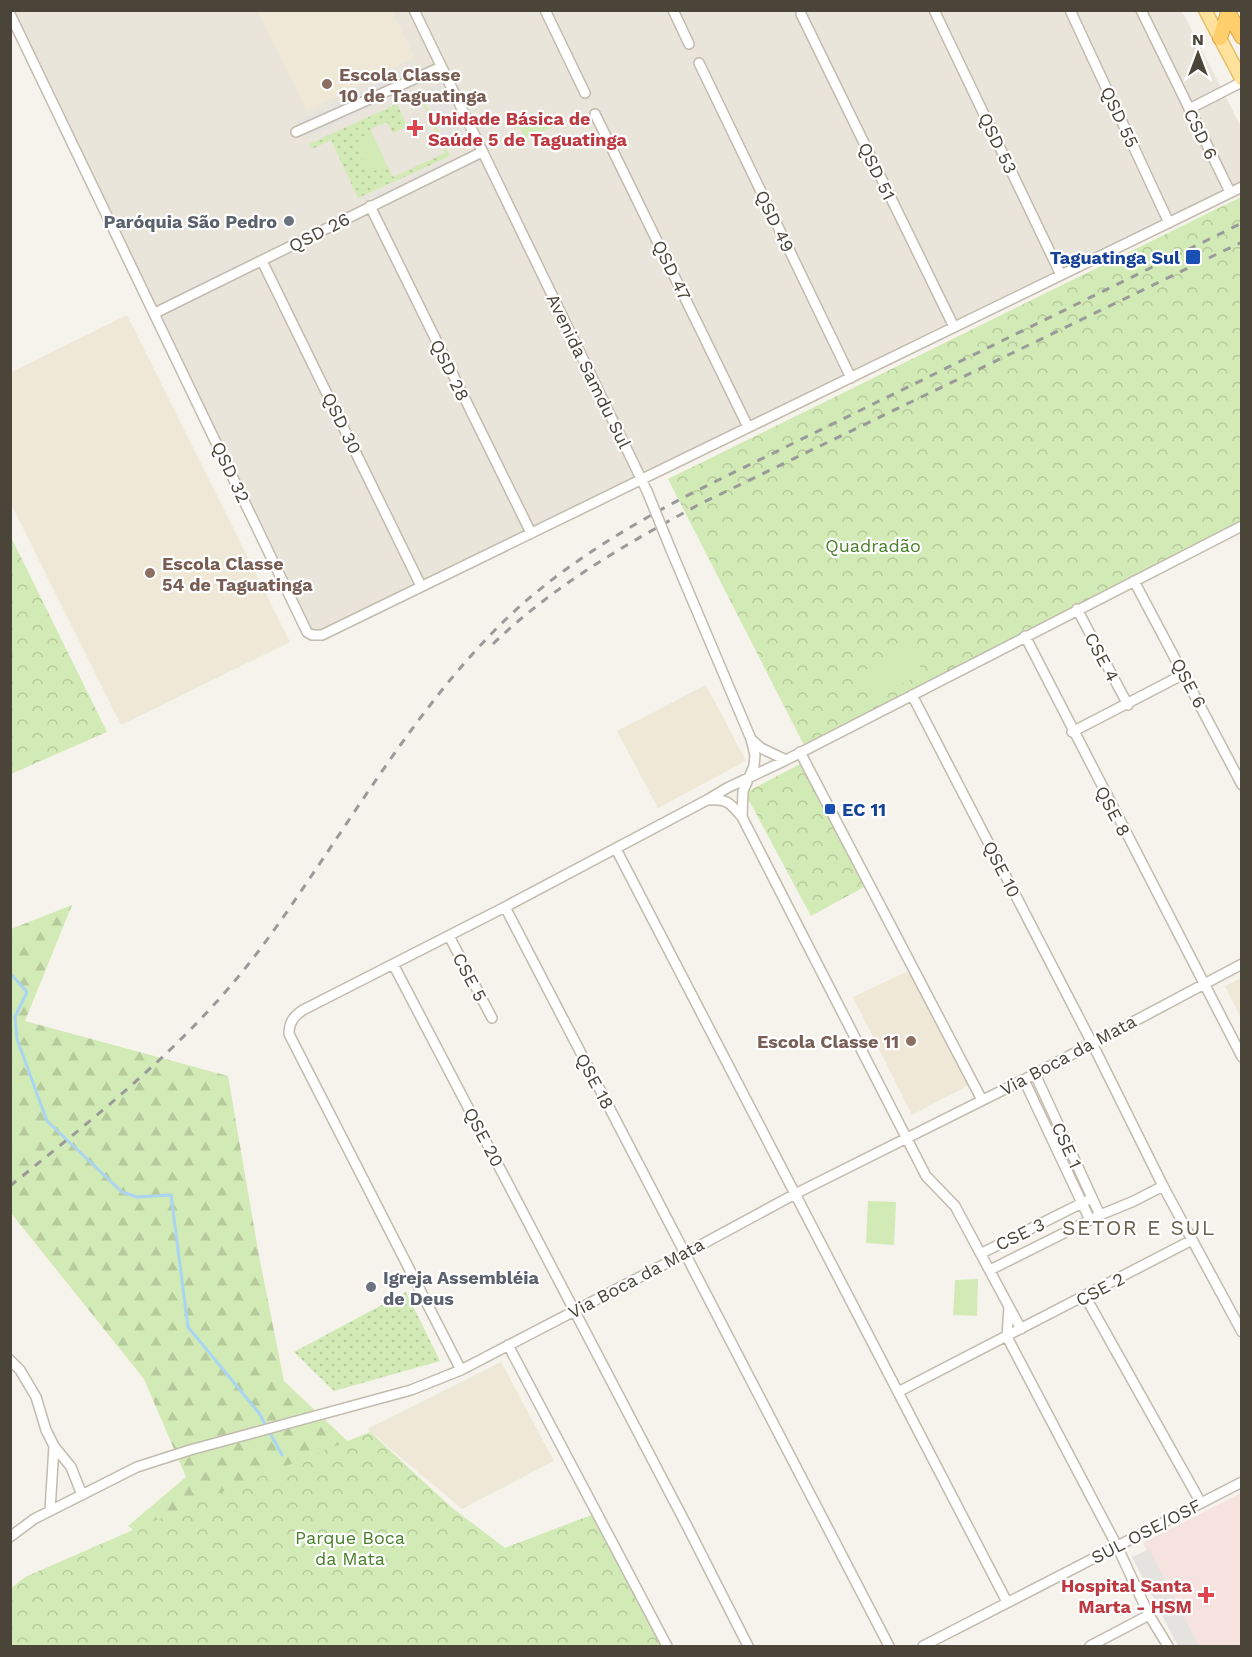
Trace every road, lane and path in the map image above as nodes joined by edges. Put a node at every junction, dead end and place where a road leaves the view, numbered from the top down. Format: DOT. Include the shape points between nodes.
graph roads {
  1 [pos="414,10"];
  2 [pos="545,10"];
  3 [pos="673,10"];
  4 [pos="934,10"];
  5 [pos="1070,10"];
  6 [pos="1205,10"];
  7 [pos="1145,12"];
  8 [pos="1227,12"];
  9 [pos="10,14"];
  10 [pos="801,14"];
  11 [pos="1242,37"];
  12 [pos="1220,38"];
  13 [pos="689,44"];
  14 [pos="699,63"];
  15 [pos="441,67"];
  16 [pos="1242,81"];
  17 [pos="585,93"];
  18 [pos="1189,109"];
  19 [pos="595,114"];
  20 [pos="296,132"];
  21 [pos="482,152"];
  22 [pos="1242,187"];
  23 [pos="1230,192"];
  24 [pos="370,206"];
  25 [pos="1169,223"];
  26 [pos="262,261"];
  27 [pos="1061,275"];
  28 [pos="155,313"];
  29 [pos="954,327"];
  30 [pos="851,378"];
  31 [pos="748,427"];
  32 [pos="641,479"];
  33 [pos="1242,526"];
  34 [pos="531,533"];
  35 [pos="1134,581"];
  36 [pos="421,586"];
  37 [pos="1077,609"];
  38 [pos="1024,636"];
  39 [pos="1184,674"];
  40 [pos="912,695"];
  41 [pos="1128,705"];
  42 [pos="1072,732"];
  43 [pos="751,739"];
  44 [pos="800,752"];
  45 [pos="786,760"];
  46 [pos="748,778"];
  47 [pos="1242,785"];
  48 [pos="707,800"];
  49 [pos="742,818"];
  50 [pos="616,849"];
  51 [pos="505,908"];
  52 [pos="449,936"];
  53 [pos="393,964"];
  54 [pos="1242,964"];
  55 [pos="1204,984"];
  56 [pos="492,1018"];
  57 [pos="1092,1043"];
  58 [pos="1242,1057"];
  59 [pos="1035,1074"];
  60 [pos="1024,1080"];
  61 [pos="982,1100"];
  62 [pos="907,1138"];
  63 [pos="1163,1186"];
  64 [pos="795,1194"];
  65 [pos="1091,1198"];
  66 [pos="1082,1203"];
  67 [pos="1100,1215"];
  68 [pos="1090,1220"];
  69 [pos="1192,1240"];
  70 [pos="686,1253"];
  71 [pos="982,1253"];
  72 [pos="990,1270"];
  73 [pos="1085,1296"];
  74 [pos="1009,1306"];
  75 [pos="574,1310"];
  76 [pos="1021,1329"];
  77 [pos="1242,1332"];
  78 [pos="1007,1337"];
  79 [pos="508,1345"];
  80 [pos="10,1360"];
  81 [pos="461,1370"];
  82 [pos="898,1392"];
  83 [pos="54,1446"];
  84 [pos="1242,1482"];
  85 [pos="82,1495"];
  86 [pos="1201,1503"];
  87 [pos="50,1511"];
  88 [pos="10,1537"];
  89 [pos="1117,1546"];
  90 [pos="1007,1602"];
  91 [pos="1149,1615"];
  92 [pos="667,1647"];
  93 [pos="748,1647"];
  94 [pos="889,1647"];
  95 [pos="923,1647"];
  96 [pos="1090,1647"];
  97 [pos="1168,1647"];
  1 -- 15 [label="street, Avenida Samdu Sul"];
  2 -- 17 [label="street"];
  3 -- 13 [label="street"];
  4 -- 27 [label="street, QSD 53"];
  5 -- 25 [label="street, QSD 55"];
  6 -- 12 [label="main road"];
  7 -- 18 [label="street, CSD 6"];
  8 -- 11 [label="highway"];
  8 -- 12 [label="highway"];
  9 -- 28 [label="street, QSD 32"];
  10 -- 29 [label="street, QSD 51"];
  12 -- 16 [label="main road"];
  14 -- 30 [label="street, QSD 49"];
  15 -- 20 [label="street"];
  15 -- 21 [label="street, Avenida Samdu Sul"];
  16 -- 18 [label="street"];
  18 -- 23 [label="street, CSD 6"];
  19 -- 31 [label="street, QSD 47"];
  21 -- 24 [label="street, QSD 26"];
  21 -- 32 [label="street, Avenida Samdu Sul"];
  22 -- 23 [label="street"];
  23 -- 25 [label="street"];
  24 -- 26 [label="street, QSD 26"];
  24 -- 34 [label="street, QSD 28"];
  25 -- 27 [label="street"];
  26 -- 28 [label="street, QSD 26"];
  26 -- 36 [label="street, QSD 30"];
  27 -- 29 [label="street"];
  28 -- 36 [label="street, QSD 32" via="307,632 322,635"];
  29 -- 30 [label="street"];
  30 -- 31 [label="street"];
  31 -- 32 [label="street"];
  32 -- 34 [label="street"];
  32 -- 43 [label="street, Avenida Samdu Sul, bridge"];
  33 -- 35 [label="street"];
  34 -- 36 [label="street"];
  35 -- 37 [label="street"];
  35 -- 39 [label="street, QSE 6"];
  37 -- 38 [label="street"];
  37 -- 41 [label="street, CSE 4"];
  38 -- 40 [label="street"];
  38 -- 42 [label="street, QSE 8"];
  39 -- 41 [label="street"];
  39 -- 47 [label="street, QSE 6"];
  40 -- 44 [label="street"];
  40 -- 57 [label="street, QSE 10"];
  41 -- 42 [label="street"];
  42 -- 55 [label="street, QSE 8"];
  43 -- 45 [label="street"];
  43 -- 46 [label="street, Avenida Samdu Sul" via="755,761"];
  44 -- 45 [label="street"];
  44 -- 61 [label="street"];
  45 -- 46 [label="street"];
  46 -- 48 [label="street"];
  46 -- 49 [label="street, Avenida Samdu Sul" via="743,791"];
  48 -- 49 [label="street" via="728,801"];
  48 -- 50 [label="street"];
  49 -- 62 [label="street"];
  50 -- 51 [label="street"];
  50 -- 64 [label="street"];
  51 -- 52 [label="street"];
  51 -- 70 [label="street, QSE 18"];
  52 -- 53 [label="street"];
  52 -- 56 [label="street, CSE 5"];
  53 -- 75 [label="street, QSE 20"];
  53 -- 81 [label="street" via="303,1010 290,1023 289,1034"];
  54 -- 55 [label="street, Via Boca da Mata"];
  55 -- 57 [label="street, Via Boca da Mata"];
  55 -- 58 [label="street, QSE 8"];
  57 -- 59 [label="street, Via Boca da Mata"];
  57 -- 63 [label="street, QSE 10"];
  59 -- 60 [label="street, Via Boca da Mata"];
  59 -- 65 [label="street, CSE 1"];
  60 -- 61 [label="street, Via Boca da Mata"];
  60 -- 66 [label="street, CSE 1"];
  61 -- 62 [label="street, Via Boca da Mata"];
  62 -- 64 [label="street, Via Boca da Mata"];
  62 -- 71 [label="street" via="926,1176 956,1206"];
  63 -- 67 [label="street, CSE 3"];
  63 -- 69 [label="street, QSE 10"];
  64 -- 70 [label="street, Via Boca da Mata"];
  64 -- 82 [label="street"];
  65 -- 66 [label="street, CSE 3"];
  65 -- 67 [label="street, CSE 1"];
  66 -- 68 [label="street, CSE 1"];
  66 -- 71 [label="street, CSE 3"];
  67 -- 68 [label="street, CSE 3"];
  68 -- 72 [label="street, CSE 3"];
  69 -- 73 [label="street, CSE 2"];
  69 -- 77 [label="street, QSE 10"];
  70 -- 75 [label="street, Via Boca da Mata"];
  70 -- 94 [label="street, QSE 18"];
  71 -- 72 [label="street"];
  72 -- 74 [label="street"];
  73 -- 76 [label="street, CSE 2"];
  73 -- 86 [label="street"];
  74 -- 76 [label="street"];
  74 -- 78 [label="street"];
  75 -- 79 [label="street, Via Boca da Mata"];
  75 -- 93 [label="street, QSE 20"];
  76 -- 78 [label="street, CSE 2"];
  78 -- 82 [label="street, CSE 2"];
  78 -- 89 [label="street"];
  79 -- 81 [label="street, Via Boca da Mata"];
  79 -- 92 [label="street"];
  80 -- 83 [label="street" via="36,1397"];
  81 -- 85 [label="street, Via Boca da Mata" via="411,1390 137,1467"];
  82 -- 90 [label="street"];
  83 -- 85 [label="street" via="71,1467"];
  83 -- 87 [label="street"];
  84 -- 86 [label="street, SUL OSE/OSF"];
  85 -- 87 [label="street, Via Boca da Mata"];
  86 -- 89 [label="street, SUL OSE/OSF"];
  87 -- 88 [label="street, Via Boca da Mata"];
  89 -- 90 [label="street, SUL OSE/OSF"];
  89 -- 91 [label="street"];
  90 -- 95 [label="street, SUL OSE/OSF"];
  91 -- 96 [label="street"];
  91 -- 97 [label="street"];
}
